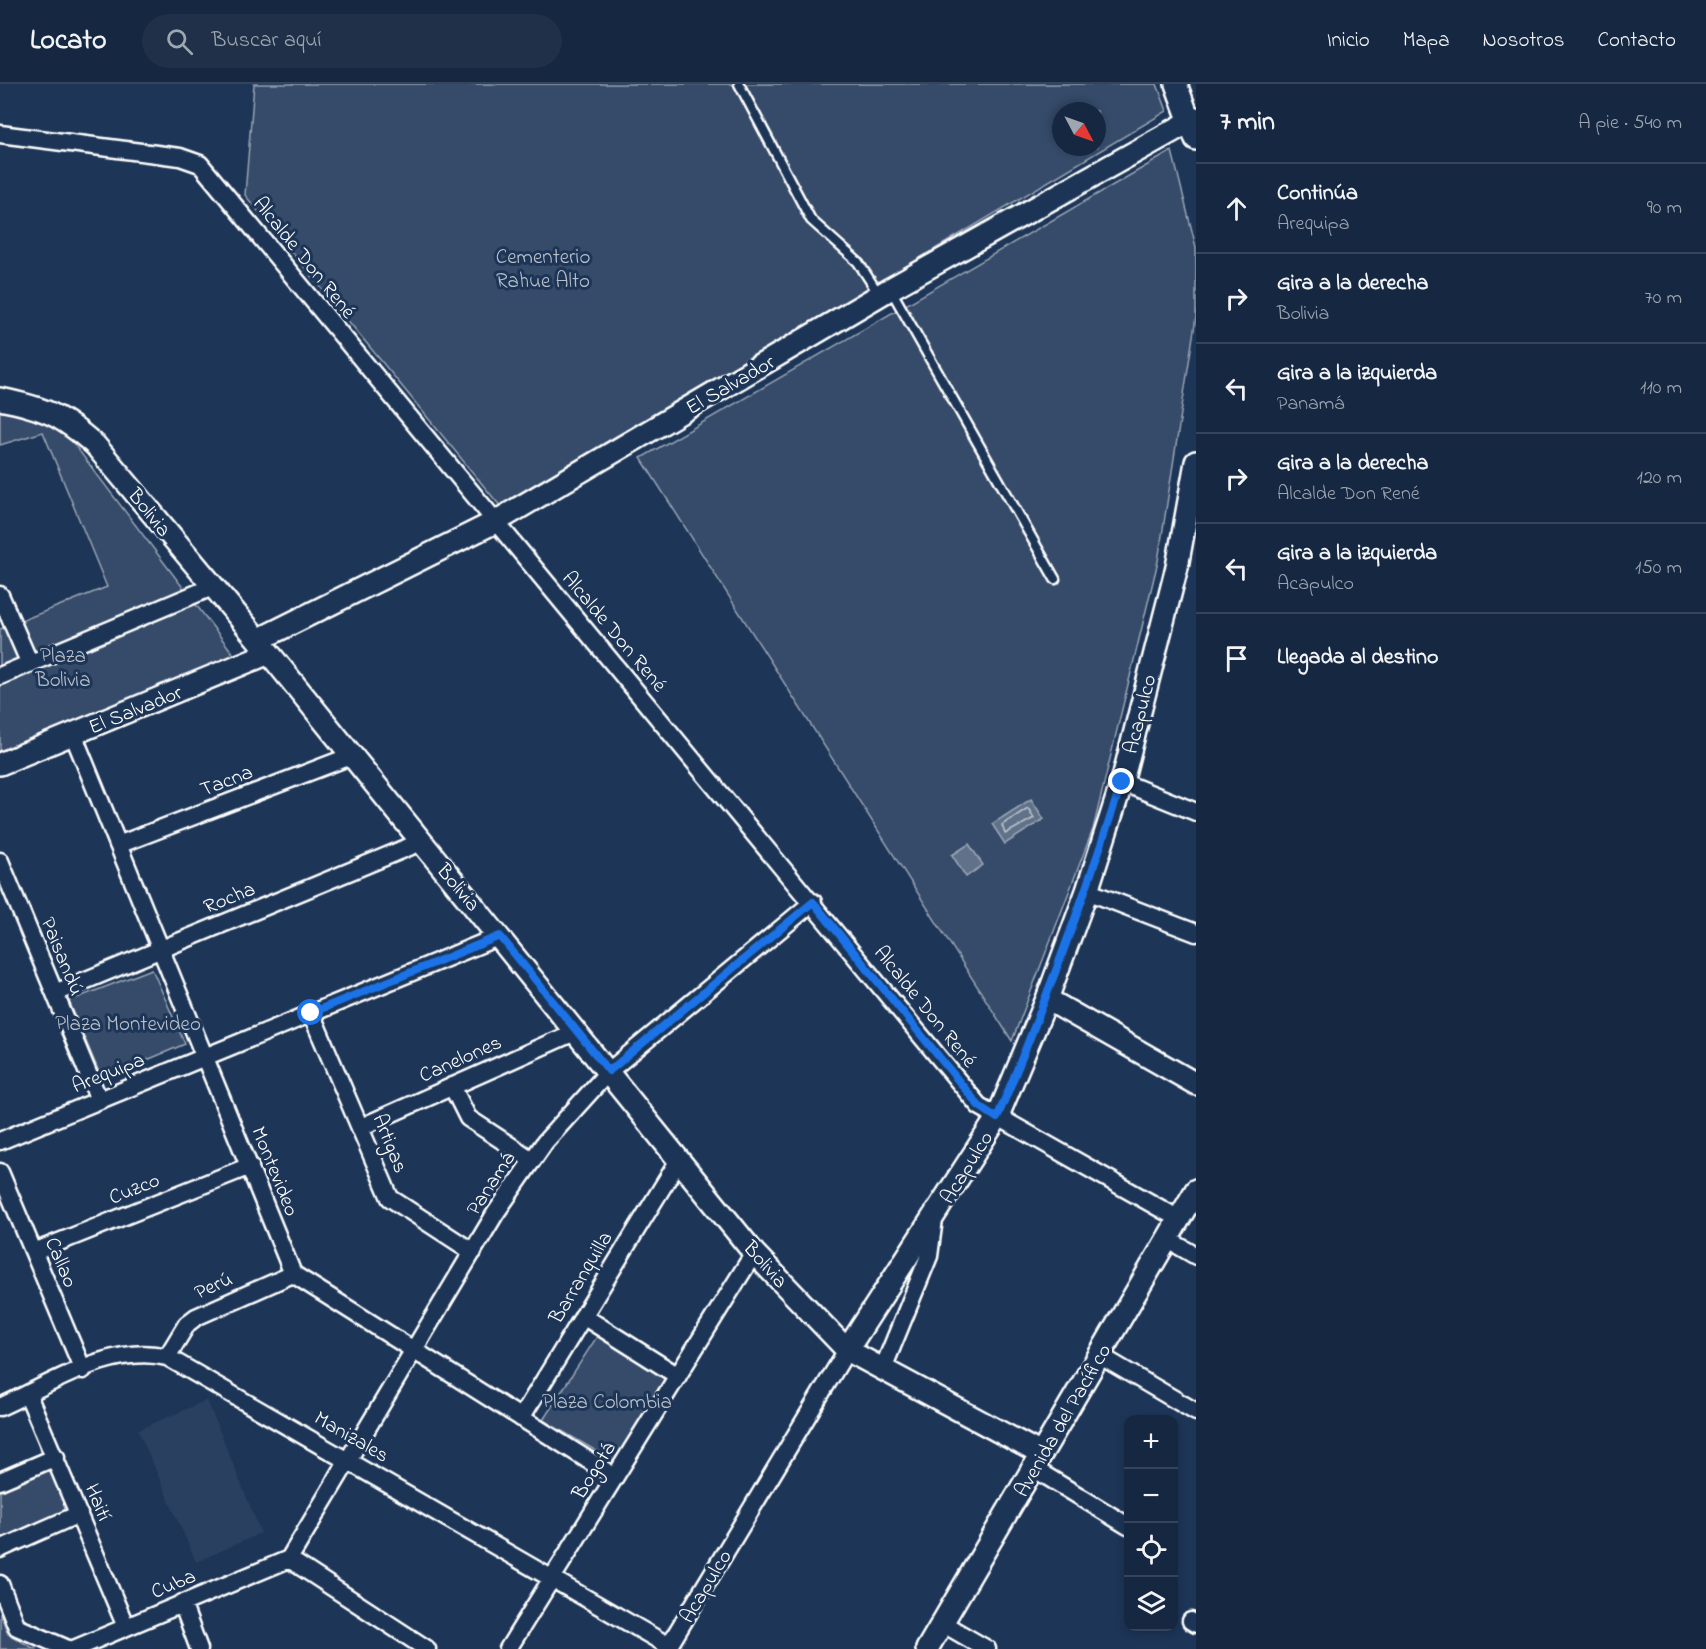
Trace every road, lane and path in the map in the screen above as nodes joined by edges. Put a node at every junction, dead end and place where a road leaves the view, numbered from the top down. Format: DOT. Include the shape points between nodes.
graph roads {
  1 [pos="739,84"];
  2 [pos="1176,84"];
  3 [pos="1194,126"];
  4 [pos="0,134"];
  5 [pos="885,292"];
  6 [pos="0,399"];
  7 [pos="1196,462"];
  8 [pos="495,522"];
  9 [pos="1055,579"];
  10 [pos="212,587"];
  11 [pos="0,595"];
  12 [pos="264,646"];
  13 [pos="30,664"];
  14 [pos="0,676"];
  15 [pos="73,734"];
  16 [pos="351,756"];
  17 [pos="0,764"];
  18 [pos="1122,782"];
  19 [pos="1196,812"];
  20 [pos="422,842"];
  21 [pos="118,845"];
  22 [pos="0,861"];
  23 [pos="6,890"];
  24 [pos="1087,891"];
  25 [pos="813,902"];
  26 [pos="1196,933"];
  27 [pos="500,936"];
  28 [pos="160,950"];
  29 [pos="55,993"];
  30 [pos="1047,999"];
  31 [pos="311,1013"];
  32 [pos="577,1031"];
  33 [pos="204,1057"];
  34 [pos="609,1071"];
  35 [pos="1196,1084"];
  36 [pos="452,1086"];
  37 [pos="99,1100"];
  38 [pos="997,1118"];
  39 [pos="361,1127"];
  40 [pos="0,1140"];
  41 [pos="532,1160"];
  42 [pos="679,1160"];
  43 [pos="250,1166"];
  44 [pos="0,1172"];
  45 [pos="1196,1190"];
  46 [pos="934,1218"];
  47 [pos="1179,1220"];
  48 [pos="1167,1239"];
  49 [pos="34,1252"];
  50 [pos="473,1252"];
  51 [pos="754,1253"];
  52 [pos="1196,1256"];
  53 [pos="293,1274"];
  54 [pos="583,1316"];
  55 [pos="847,1350"];
  56 [pos="414,1351"];
  57 [pos="1100,1355"];
  58 [pos="167,1357"];
  59 [pos="82,1370"];
  60 [pos="882,1371"];
  61 [pos="678,1376"];
  62 [pos="28,1395"];
  63 [pos="0,1407"];
  64 [pos="1196,1412"];
  65 [pos="521,1418"];
  66 [pos="56,1457"];
  67 [pos="350,1460"];
  68 [pos="1037,1461"];
  69 [pos="615,1477"];
  70 [pos="0,1481"];
  71 [pos="79,1514"];
  72 [pos="1124,1523"];
  73 [pos="0,1549"];
  74 [pos="289,1559"];
  75 [pos="553,1578"];
  76 [pos="0,1584"];
  77 [pos="182,1603"];
  78 [pos="942,1623"];
  79 [pos="126,1627"];
  80 [pos="668,1648"];
  81 [pos="68,1649"];
  82 [pos="74,1649"];
  83 [pos="199,1649"];
  84 [pos="427,1649"];
  85 [pos="508,1649"];
  86 [pos="927,1649"];
  87 [pos="987,1649"];
  1 -- 5 [label="lane" via="811,220"];
  2 -- 3 [label="street"];
  3 -- 5 [label="street, El Salvador"];
  4 -- 8 [label="street, Alcalde Don René" via="180,157 200,165"];
  5 -- 8 [label="street, El Salvador"];
  5 -- 9 [label="lane"];
  6 -- 10 [label="street, Bolivia" via="36,406 67,420 95,445"];
  7 -- 18 [label="street, Acapulco" via="1177,567"];
  8 -- 12 [label="street, El Salvador"];
  8 -- 25 [label="street, Alcalde Don René"];
  10 -- 12 [label="street, Bolivia"];
  10 -- 13 [label="street"];
  11 -- 13 [label="street"];
  12 -- 15 [label="street, El Salvador"];
  12 -- 16 [label="street, Bolivia"];
  13 -- 14 [label="street"];
  15 -- 17 [label="street, El Salvador"];
  15 -- 21 [label="street, Montevideo"];
  16 -- 20 [label="street, Bolivia"];
  16 -- 21 [label="street, Tacna"];
  18 -- 19 [label="street"];
  18 -- 24 [label="street, Acapulco"];
  20 -- 27 [label="street, Bolivia"];
  20 -- 28 [label="street, Rocha"];
  21 -- 28 [label="street, Montevideo"];
  22 -- 23 [label="street, Paisandú"];
  23 -- 29 [label="street, Paisandú"];
  24 -- 26 [label="street"];
  24 -- 30 [label="street, Acapulco"];
  25 -- 34 [label="street, Panamá"];
  25 -- 38 [label="street, Alcalde Don René" via="979,1106"];
  27 -- 31 [label="street, Arequipa"];
  27 -- 32 [label="street, Bolivia"];
  28 -- 29 [label="street, Rocha"];
  28 -- 33 [label="street, Montevideo"];
  29 -- 37 [label="street, Paisandú"];
  30 -- 35 [label="street"];
  30 -- 38 [label="street, Acapulco"];
  31 -- 33 [label="street, Arequipa"];
  31 -- 39 [label="street, Artigas"];
  32 -- 34 [label="street, Bolivia"];
  32 -- 36 [label="street, Canelones"];
  33 -- 37 [label="street, Arequipa"];
  33 -- 43 [label="street, Montevideo"];
  34 -- 41 [label="street, Panamá"];
  34 -- 42 [label="street, Bolivia"];
  36 -- 39 [label="street, Canelones"];
  36 -- 41 [label="street" via="468,1118"];
  37 -- 40 [label="street, Arequipa"];
  38 -- 46 [label="street, Acapulco"];
  38 -- 47 [label="street, Alcalde Don René"];
  39 -- 50 [label="street, Artigas" via="390,1198"];
  41 -- 50 [label="street, Panamá"];
  42 -- 51 [label="street, Bolivia"];
  42 -- 54 [label="street, Barranquilla"];
  43 -- 49 [label="street, Cuzco"];
  43 -- 53 [label="street, Montevideo"];
  44 -- 49 [label="street, Callao"];
  45 -- 47 [label="street, Avenida del Pacífico"];
  46 -- 55 [label="street, Acapulco"];
  46 -- 60 [label="street, Acapulco" via="928,1256"];
  47 -- 48 [label="street, Avenida del Pacífico"];
  48 -- 52 [label="street"];
  48 -- 57 [label="street, Avenida del Pacífico"];
  49 -- 59 [label="street, Callao"];
  50 -- 56 [label="street, Panamá"];
  51 -- 55 [label="street, Bolivia"];
  51 -- 61 [label="street, Bogotá"];
  53 -- 56 [label="street"];
  53 -- 58 [label="street, Perú" via="196,1317 187,1324"];
  54 -- 61 [label="street"];
  54 -- 65 [label="street, Barranquilla"];
  55 -- 60 [label="street, Bolivia"];
  55 -- 80 [label="street, Acapulco"];
  56 -- 65 [label="street"];
  56 -- 67 [label="street, Panamá"];
  57 -- 64 [label="street"];
  57 -- 68 [label="street, Avenida del Pacífico"];
  58 -- 59 [label="street, Manizales" via="128,1353"];
  58 -- 67 [label="street, Manizales"];
  59 -- 62 [label="street, Manizales"];
  60 -- 68 [label="street, Bolivia"];
  61 -- 69 [label="street, Bogotá"];
  62 -- 63 [label="street, Manizales"];
  62 -- 66 [label="street, Haití"];
  65 -- 69 [label="street"];
  66 -- 70 [label="street"];
  66 -- 71 [label="street, Haití"];
  67 -- 74 [label="street, Panamá"];
  67 -- 75 [label="street, Manizales"];
  68 -- 72 [label="street"];
  68 -- 78 [label="street, Avenida del Pacífico"];
  69 -- 75 [label="street, Bogotá"];
  71 -- 73 [label="street"];
  71 -- 79 [label="street, Haití"];
  74 -- 77 [label="street, Cuba"];
  74 -- 84 [label="street"];
  75 -- 80 [label="street, Manizales"];
  75 -- 85 [label="street, Bogotá"];
  76 -- 81 [label="street" via="17,1627"];
  77 -- 79 [label="street, Cuba"];
  77 -- 83 [label="street"];
  78 -- 86 [label="street, Avenida del Pacífico"];
  78 -- 87 [label="street"];
  79 -- 82 [label="street, Cuba"];
}
